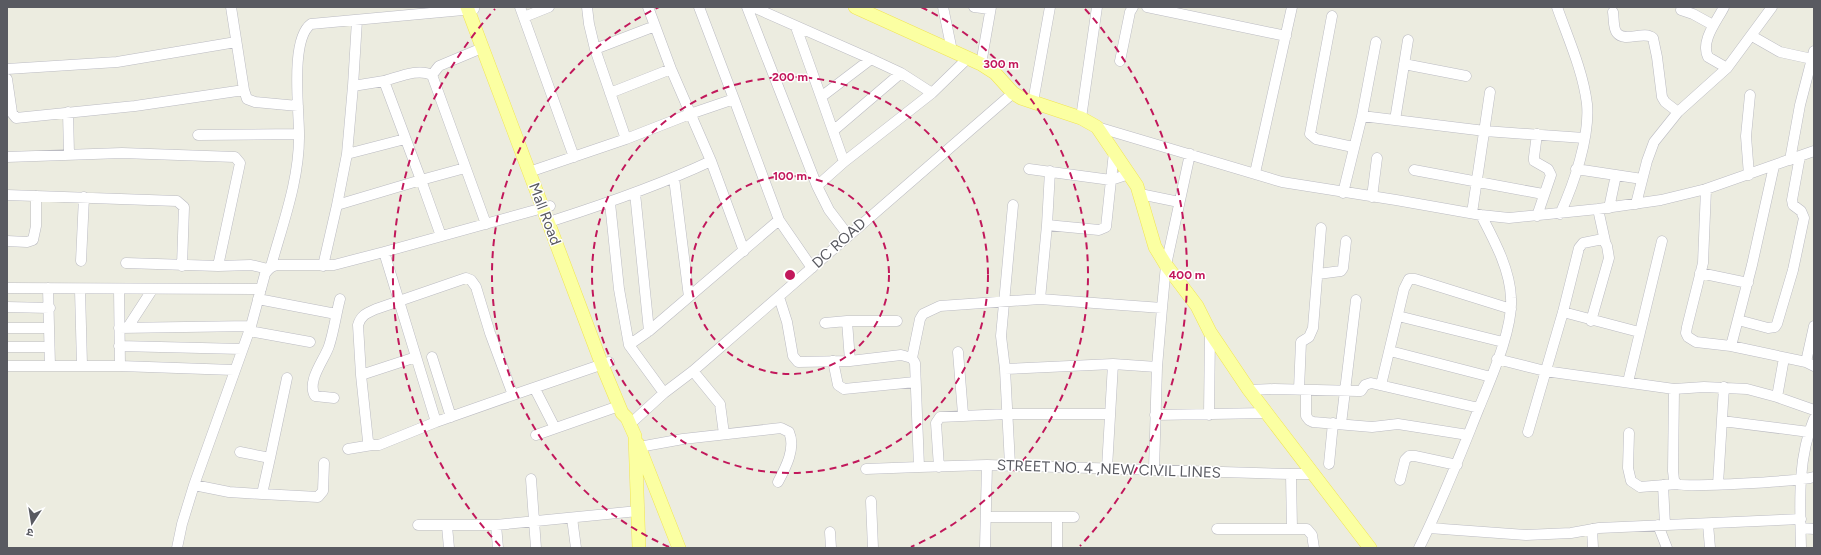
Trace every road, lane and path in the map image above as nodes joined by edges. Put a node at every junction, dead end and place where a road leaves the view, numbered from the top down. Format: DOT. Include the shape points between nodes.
graph roads {
  1 [pos="231,7"];
  2 [pos="549,7"];
  3 [pos="587,7"];
  4 [pos="648,7"];
  5 [pos="699,7"];
  6 [pos="747,7"];
  7 [pos="753,7"];
  8 [pos="855,7"];
  9 [pos="943,7"];
  10 [pos="974,7"];
  11 [pos="1050,7"];
  12 [pos="1097,7"];
  13 [pos="1133,7"];
  14 [pos="1147,7"];
  15 [pos="1292,7"];
  16 [pos="1557,7"];
  17 [pos="1724,7"];
  18 [pos="1772,7"];
  19 [pos="471,8"];
  20 [pos="990,8"];
  21 [pos="1681,10"];
  22 [pos="1695,10"];
  23 [pos="522,12"];
  24 [pos="1613,12"];
  25 [pos="1332,16"];
  26 [pos="357,20"];
  27 [pos="1713,25"];
  28 [pos="655,26"];
  29 [pos="796,27"];
  30 [pos="1286,36"];
  31 [pos="1752,36"];
  32 [pos="1408,40"];
  33 [pos="236,42"];
  34 [pos="1376,42"];
  35 [pos="482,48"];
  36 [pos="595,49"];
  37 [pos="952,51"];
  38 [pos="1813,55"];
  39 [pos="968,58"];
  40 [pos="871,59"];
  41 [pos="1120,60"];
  42 [pos="981,64"];
  43 [pos="1404,64"];
  44 [pos="1727,68"];
  45 [pos="7,69"];
  46 [pos="671,69"];
  47 [pos="901,73"];
  48 [pos="432,75"];
  49 [pos="1466,76"];
  50 [pos="7,79"];
  51 [pos="384,81"];
  52 [pos="353,86"];
  53 [pos="244,90"];
  54 [pos="1490,92"];
  55 [pos="610,93"];
  56 [pos="932,93"];
  57 [pos="1013,93"];
  58 [pos="1750,94"];
  59 [pos="821,97"];
  60 [pos="734,100"];
  61 [pos="1033,102"];
  62 [pos="298,106"];
  63 [pos="68,112"];
  64 [pos="1678,112"];
  65 [pos="690,114"];
  66 [pos="1362,116"];
  67 [pos="1081,118"];
  68 [pos="1395,120"];
  69 [pos="1097,127"];
  70 [pos="833,131"];
  71 [pos="1485,131"];
  72 [pos="299,134"];
  73 [pos="1537,134"];
  74 [pos="198,135"];
  75 [pos="1584,138"];
  76 [pos="405,139"];
  77 [pos="626,139"];
  78 [pos="1353,147"];
  79 [pos="1814,151"];
  80 [pos="1114,152"];
  81 [pos="69,154"];
  82 [pos="347,154"];
  83 [pos="1190,154"];
  84 [pos="574,156"];
  85 [pos="7,157"];
  86 [pos="1377,158"];
  87 [pos="1795,158"];
  88 [pos="711,161"];
  89 [pos="844,162"];
  90 [pos="1774,166"];
  91 [pos="465,168"];
  92 [pos="1030,169"];
  93 [pos="1576,169"];
  94 [pos="1414,170"];
  95 [pos="532,171"];
  96 [pos="1050,171"];
  97 [pos="1255,173"];
  98 [pos="1129,174"];
  99 [pos="1748,174"];
  100 [pos="1616,175"];
  101 [pos="674,178"];
  102 [pos="1642,179"];
  103 [pos="421,180"];
  104 [pos="1111,180"];
  105 [pos="1478,182"];
  106 [pos="817,186"];
  107 [pos="1706,189"];
  108 [pos="1343,192"];
  109 [pos="635,193"];
  110 [pos="1140,194"];
  111 [pos="1543,194"];
  112 [pos="7,195"];
  113 [pos="36,196"];
  114 [pos="84,197"];
  115 [pos="1372,197"];
  116 [pos="1179,202"];
  117 [pos="610,203"];
  118 [pos="1636,204"];
  119 [pos="337,205"];
  120 [pos="1013,205"];
  121 [pos="546,207"];
  122 [pos="1609,208"];
  123 [pos="1598,209"];
  124 [pos="1477,214"];
  125 [pos="1560,214"];
  126 [pos="1537,216"];
  127 [pos="555,220"];
  128 [pos="779,220"];
  129 [pos="486,224"];
  130 [pos="1047,225"];
  131 [pos="1321,228"];
  132 [pos="848,235"];
  133 [pos="441,236"];
  134 [pos="7,241"];
  135 [pos="1346,241"];
  136 [pos="1606,241"];
  137 [pos="1662,241"];
  138 [pos="744,251"];
  139 [pos="384,252"];
  140 [pos="81,261"];
  141 [pos="126,263"];
  142 [pos="182,266"];
  143 [pos="218,266"];
  144 [pos="323,266"];
  145 [pos="1166,266"];
  146 [pos="270,268"];
  147 [pos="812,268"];
  148 [pos="1700,273"];
  149 [pos="1318,274"];
  150 [pos="1748,283"];
  151 [pos="7,288"];
  152 [pos="48,288"];
  153 [pos="119,289"];
  154 [pos="261,289"];
  155 [pos="80,290"];
  156 [pos="152,290"];
  157 [pos="689,297"];
  158 [pos="779,297"];
  159 [pos="258,299"];
  160 [pos="340,299"];
  161 [pos="1040,299"];
  162 [pos="398,300"];
  163 [pos="1356,300"];
  164 [pos="1004,301"];
  165 [pos="7,307"];
  166 [pos="50,308"];
  167 [pos="1162,308"];
  168 [pos="1511,309"];
  169 [pos="1563,312"];
  170 [pos="336,314"];
  171 [pos="1398,316"];
  172 [pos="1738,320"];
  173 [pos="847,321"];
  174 [pos="1591,321"];
  175 [pos="897,322"];
  176 [pos="825,323"];
  177 [pos="1814,326"];
  178 [pos="7,328"];
  179 [pos="50,328"];
  180 [pos="124,328"];
  181 [pos="250,328"];
  182 [pos="649,331"];
  183 [pos="1210,332"];
  184 [pos="1639,332"];
  185 [pos="310,342"];
  186 [pos="1503,342"];
  187 [pos="628,345"];
  188 [pos="119,346"];
  189 [pos="1731,346"];
  190 [pos="7,347"];
  191 [pos="49,347"];
  192 [pos="242,349"];
  193 [pos="1390,351"];
  194 [pos="958,352"];
  195 [pos="416,357"];
  196 [pos="432,357"];
  197 [pos="912,358"];
  198 [pos="1784,358"];
  199 [pos="1497,359"];
  200 [pos="833,361"];
  201 [pos="850,361"];
  202 [pos="605,363"];
  203 [pos="1113,364"];
  204 [pos="1810,364"];
  205 [pos="82,365"];
  206 [pos="7,366"];
  207 [pos="50,366"];
  208 [pos="120,366"];
  209 [pos="1157,367"];
  210 [pos="1005,369"];
  211 [pos="234,370"];
  212 [pos="693,371"];
  213 [pos="1545,371"];
  214 [pos="361,375"];
  215 [pos="1491,377"];
  216 [pos="287,378"];
  217 [pos="915,382"];
  218 [pos="1628,382"];
  219 [pos="1381,385"];
  220 [pos="1724,387"];
  221 [pos="535,388"];
  222 [pos="1674,389"];
  223 [pos="1249,390"];
  224 [pos="1302,390"];
  225 [pos="1345,390"];
  226 [pos="664,394"];
  227 [pos="513,395"];
  228 [pos="1777,397"];
  229 [pos="334,398"];
  230 [pos="619,406"];
  231 [pos="1479,408"];
  232 [pos="1814,410"];
  233 [pos="1267,413"];
  234 [pos="963,414"];
  235 [pos="1008,414"];
  236 [pos="1109,414"];
  237 [pos="1155,415"];
  238 [pos="1209,415"];
  239 [pos="451,417"];
  240 [pos="1814,419"];
  241 [pos="1722,421"];
  242 [pos="436,422"];
  243 [pos="1337,423"];
  244 [pos="555,428"];
  245 [pos="632,431"];
  246 [pos="1528,432"];
  247 [pos="1809,432"];
  248 [pos="1629,433"];
  249 [pos="724,434"];
  250 [pos="536,435"];
  251 [pos="1468,435"];
  252 [pos="372,445"];
  253 [pos="348,449"];
  254 [pos="240,452"];
  255 [pos="270,458"];
  256 [pos="324,463"];
  257 [pos="1330,464"];
  258 [pos="1010,465"];
  259 [pos="1457,465"];
  260 [pos="938,466"];
  261 [pos="987,466"];
  262 [pos="919,467"];
  263 [pos="1107,468"];
  264 [pos="866,469"];
  265 [pos="1154,470"];
  266 [pos="1291,474"];
  267 [pos="1313,474"];
  268 [pos="1814,477"];
  269 [pos="530,479"];
  270 [pos="1801,479"];
  271 [pos="1400,480"];
  272 [pos="778,482"];
  273 [pos="1677,484"];
  274 [pos="1718,484"];
  275 [pos="194,485"];
  276 [pos="1663,486"];
  277 [pos="262,494"];
  278 [pos="871,501"];
  279 [pos="638,511"];
  280 [pos="986,517"];
  281 [pos="1057,517"];
  282 [pos="1074,517"];
  283 [pos="572,518"];
  284 [pos="533,522"];
  285 [pos="1801,523"];
  286 [pos="1708,524"];
  287 [pos="418,525"];
  288 [pos="496,525"];
  289 [pos="1661,525"];
  290 [pos="447,526"];
  291 [pos="1429,528"];
  292 [pos="1217,529"];
  293 [pos="1292,529"];
  294 [pos="1592,529"];
  295 [pos="1814,529"];
  296 [pos="830,532"];
  297 [pos="177,548"];
  298 [pos="449,548"];
  299 [pos="498,548"];
  300 [pos="536,548"];
  301 [pos="576,548"];
  302 [pos="639,548"];
  303 [pos="679,548"];
  304 [pos="831,548"];
  305 [pos="873,548"];
  306 [pos="985,548"];
  307 [pos="1057,548"];
  308 [pos="1314,548"];
  309 [pos="1370,548"];
  310 [pos="1419,548"];
  311 [pos="1593,548"];
  312 [pos="1667,548"];
  313 [pos="1710,548"];
  314 [pos="1801,548"];
  1 -- 33 [label="street"];
  2 -- 23 [label="street"];
  3 -- 36 [label="street"];
  4 -- 28 [label="street"];
  5 -- 60 [label="street"];
  6 -- 106 [label="street"];
  7 -- 29 [label="street"];
  8 -- 37 [label="main road"];
  9 -- 37 [label="street"];
  10 -- 20 [label="street"];
  11 -- 61 [label="street"];
  12 -- 67 [label="street"];
  13 -- 41 [label="street"];
  14 -- 30 [label="street"];
  15 -- 30 [label="street"];
  16 -- 75 [label="street" via="1583,85 1587,113"];
  17 -- 27 [label="street"];
  18 -- 31 [label="street"];
  19 -- 26 [label="street"];
  19 -- 35 [label="main road, Mall Road"];
  19 -- 95 [label="main road, Mall Road"];
  20 -- 42 [label="street"];
  21 -- 22 [label="street"];
  22 -- 27 [label="street"];
  23 -- 84 [label="street"];
  24 -- 64 [label="street" via="1619,35 1648,35 1653,38 1662,97"];
  25 -- 78 [label="street" via="1310,134 1316,139"];
  26 -- 52 [label="street"];
  26 -- 62 [label="street" via="311,24 306,28 301,40 297,65"];
  27 -- 44 [label="street" via="1705,52 1712,61"];
  28 -- 36 [label="street"];
  28 -- 46 [label="street"];
  29 -- 40 [label="street"];
  29 -- 59 [label="street"];
  30 -- 97 [label="street"];
  31 -- 38 [label="street" via="1780,52"];
  31 -- 44 [label="street"];
  32 -- 43 [label="street"];
  33 -- 45 [label="street" via="117,62"];
  33 -- 53 [label="street"];
  34 -- 66 [label="street"];
  35 -- 48 [label="street" via="439,66"];
  35 -- 95 [label="main road, Mall Road"];
  36 -- 55 [label="street"];
  37 -- 39 [label="main road"];
  38 -- 87 [label="street" via="1800,106"];
  39 -- 42 [label="main road"];
  39 -- 56 [label="street"];
  40 -- 47 [label="street"];
  40 -- 59 [label="street"];
  42 -- 57 [label="main road" via="995,73"];
  43 -- 49 [label="street"];
  43 -- 68 [label="street"];
  44 -- 64 [label="street"];
  46 -- 55 [label="street"];
  46 -- 65 [label="street"];
  47 -- 56 [label="street"];
  47 -- 70 [label="street"];
  48 -- 51 [label="street" via="418,72"];
  48 -- 91 [label="street"];
  50 -- 63 [label="street" via="12,113 16,118"];
  51 -- 52 [label="street"];
  51 -- 76 [label="street"];
  52 -- 82 [label="street"];
  53 -- 62 [label="street" via="249,101"];
  53 -- 63 [label="street" via="135,106"];
  54 -- 71 [label="street"];
  55 -- 77 [label="street"];
  56 -- 89 [label="street"];
  57 -- 61 [label="main road"];
  57 -- 132 [label="street, DC ROAD"];
  58 -- 99 [label="street" via="1746,136"];
  59 -- 70 [label="street"];
  60 -- 65 [label="street"];
  60 -- 128 [label="street"];
  61 -- 67 [label="main road"];
  62 -- 72 [label="street"];
  63 -- 81 [label="street"];
  64 -- 102 [label="street" via="1654,142"];
  65 -- 77 [label="street"];
  65 -- 88 [label="street"];
  66 -- 68 [label="street"];
  66 -- 78 [label="street"];
  67 -- 69 [label="main road"];
  68 -- 71 [label="street"];
  69 -- 80 [label="main road"];
  69 -- 83 [label="street"];
  70 -- 89 [label="street"];
  71 -- 73 [label="street"];
  71 -- 105 [label="street"];
  72 -- 74 [label="street"];
  72 -- 146 [label="street" via="291,195"];
  73 -- 75 [label="street"];
  73 -- 111 [label="street" via="1534,162 1548,169 1551,176"];
  75 -- 93 [label="street"];
  76 -- 82 [label="street"];
  76 -- 103 [label="street"];
  77 -- 84 [label="street"];
  78 -- 108 [label="street"];
  79 -- 87 [label="street"];
  80 -- 98 [label="main road"];
  80 -- 104 [label="street"];
  81 -- 85 [label="street"];
  81 -- 143 [label="street" via="235,156 240,163"];
  82 -- 119 [label="street"];
  83 -- 97 [label="street"];
  83 -- 116 [label="street"];
  84 -- 95 [label="street"];
  86 -- 115 [label="street"];
  87 -- 90 [label="street"];
  87 -- 172 [label="street" via="1792,200 1804,218 1793,270 1777,324 1768,328"];
  88 -- 101 [label="street"];
  88 -- 138 [label="street"];
  89 -- 106 [label="street"];
  90 -- 99 [label="street"];
  90 -- 150 [label="street"];
  91 -- 103 [label="street"];
  91 -- 129 [label="street"];
  92 -- 96 [label="street"];
  93 -- 100 [label="street"];
  93 -- 125 [label="street"];
  94 -- 105 [label="street"];
  95 -- 121 [label="main road, Mall Road"];
  96 -- 104 [label="street"];
  96 -- 130 [label="street"];
  97 -- 108 [label="street" via="1282,182"];
  98 -- 104 [label="street"];
  98 -- 110 [label="main road"];
  99 -- 107 [label="street"];
  100 -- 102 [label="street"];
  100 -- 122 [label="street"];
  101 -- 109 [label="street"];
  101 -- 157 [label="street"];
  102 -- 118 [label="street"];
  103 -- 119 [label="street"];
  103 -- 133 [label="street"];
  104 -- 130 [label="street" via="1107,224 1103,230"];
  105 -- 111 [label="street"];
  105 -- 124 [label="street"];
  106 -- 132 [label="street" via="829,210"];
  107 -- 118 [label="street"];
  107 -- 148 [label="street" via="1704,250"];
  108 -- 115 [label="street"];
  109 -- 117 [label="street"];
  109 -- 182 [label="street"];
  110 -- 116 [label="street"];
  110 -- 145 [label="main road" via="1155,247"];
  111 -- 126 [label="street"];
  112 -- 113 [label="street"];
  113 -- 114 [label="street"];
  113 -- 134 [label="street" via="36,226 33,240"];
  114 -- 140 [label="street"];
  114 -- 142 [label="street" via="181,203 184,207"];
  115 -- 124 [label="street"];
  116 -- 145 [label="street"];
  117 -- 127 [label="street"];
  117 -- 187 [label="street"];
  118 -- 122 [label="street"];
  119 -- 144 [label="street"];
  120 -- 164 [label="street"];
  121 -- 127 [label="main road, Mall Road"];
  121 -- 129 [label="street"];
  121 -- 202 [label="main road, Mall Road"];
  122 -- 123 [label="street"];
  123 -- 125 [label="street"];
  123 -- 136 [label="street"];
  124 -- 126 [label="street" via="1509,218"];
  124 -- 168 [label="street" via="1506,268 1511,287"];
  125 -- 126 [label="street"];
  127 -- 202 [label="main road, Mall Road"];
  128 -- 138 [label="street"];
  128 -- 147 [label="street"];
  129 -- 133 [label="street"];
  130 -- 161 [label="street"];
  131 -- 149 [label="street"];
  132 -- 147 [label="street, DC ROAD"];
  133 -- 139 [label="street"];
  135 -- 149 [label="street" via="1341,271"];
  136 -- 169 [label="street" via="1601,239 1583,243 1579,248"];
  136 -- 174 [label="street" via="1608,258"];
  137 -- 184 [label="street"];
  138 -- 157 [label="street"];
  139 -- 144 [label="street"];
  139 -- 162 [label="street"];
  141 -- 142 [label="street"];
  142 -- 143 [label="street"];
  143 -- 146 [label="street" via="251,265"];
  144 -- 146 [label="street"];
  145 -- 167 [label="street"];
  145 -- 183 [label="main road" via="1197,306"];
  146 -- 154 [label="street"];
  147 -- 158 [label="street, DC ROAD"];
  148 -- 150 [label="street"];
  148 -- 189 [label="street" via="1686,333 1696,342"];
  149 -- 224 [label="street" via="1313,328 1300,346"];
  150 -- 172 [label="street"];
  151 -- 152 [label="street"];
  152 -- 155 [label="street"];
  152 -- 166 [label="street"];
  153 -- 155 [label="street"];
  153 -- 156 [label="street"];
  153 -- 180 [label="street"];
  154 -- 156 [label="street"];
  154 -- 159 [label="street"];
  155 -- 205 [label="street"];
  156 -- 180 [label="street"];
  157 -- 182 [label="street"];
  158 -- 200 [label="street" via="795,360"];
  158 -- 212 [label="street, DC ROAD"];
  159 -- 170 [label="street"];
  159 -- 181 [label="street"];
  160 -- 170 [label="street"];
  161 -- 164 [label="street"];
  161 -- 167 [label="street"];
  162 -- 195 [label="street"];
  162 -- 214 [label="street" via="360,319 358,325"];
  162 -- 227 [label="street" via="460,279 471,280 476,287"];
  163 -- 225 [label="street"];
  164 -- 197 [label="street" via="940,306 923,314 917,327"];
  164 -- 210 [label="street" via="1001,336"];
  165 -- 166 [label="street"];
  166 -- 179 [label="street"];
  167 -- 209 [label="street"];
  168 -- 171 [label="street" via="1409,279"];
  168 -- 186 [label="street"];
  169 -- 174 [label="street"];
  169 -- 213 [label="street"];
  170 -- 229 [label="street" via="329,346 316,374 313,389 315,396"];
  171 -- 186 [label="street"];
  171 -- 193 [label="street"];
  172 -- 189 [label="street"];
  173 -- 175 [label="street"];
  173 -- 176 [label="street"];
  173 -- 201 [label="street"];
  174 -- 184 [label="street"];
  177 -- 204 [label="street"];
  178 -- 179 [label="street"];
  179 -- 191 [label="street"];
  180 -- 181 [label="street"];
  180 -- 188 [label="street"];
  181 -- 185 [label="street"];
  181 -- 192 [label="street"];
  182 -- 187 [label="street"];
  183 -- 223 [label="main road"];
  183 -- 238 [label="street"];
  184 -- 218 [label="street"];
  186 -- 199 [label="street"];
  187 -- 226 [label="street"];
  188 -- 192 [label="street"];
  188 -- 208 [label="street"];
  189 -- 198 [label="street"];
  190 -- 191 [label="street"];
  191 -- 207 [label="street"];
  192 -- 211 [label="street"];
  193 -- 215 [label="street"];
  193 -- 219 [label="street"];
  194 -- 234 [label="street"];
  195 -- 214 [label="street"];
  195 -- 242 [label="street"];
  196 -- 239 [label="street"];
  197 -- 201 [label="street" via="901,355"];
  197 -- 217 [label="street" via="915,363"];
  198 -- 204 [label="street"];
  198 -- 228 [label="street"];
  199 -- 213 [label="street"];
  199 -- 215 [label="street"];
  200 -- 201 [label="street"];
  200 -- 217 [label="street" via="838,385 844,388"];
  202 -- 221 [label="street"];
  202 -- 230 [label="main road, Mall Road"];
  202 -- 245 [label="main road, Mall Road" via="626,405"];
  203 -- 209 [label="street"];
  203 -- 210 [label="street"];
  203 -- 236 [label="street"];
  205 -- 207 [label="street"];
  205 -- 208 [label="street"];
  206 -- 207 [label="street"];
  208 -- 211 [label="street"];
  209 -- 237 [label="street"];
  210 -- 235 [label="street"];
  211 -- 275 [label="street"];
  212 -- 226 [label="street, DC ROAD"];
  212 -- 249 [label="street" via="720,404"];
  213 -- 218 [label="street"];
  213 -- 246 [label="street"];
  214 -- 252 [label="street" via="368,441"];
  215 -- 231 [label="street"];
  216 -- 255 [label="street"];
  217 -- 262 [label="street"];
  218 -- 222 [label="street"];
  219 -- 225 [label="street" via="1368,383 1361,391"];
  219 -- 231 [label="street"];
  220 -- 222 [label="street"];
  220 -- 228 [label="street" via="1747,389"];
  220 -- 241 [label="street"];
  221 -- 227 [label="street"];
  221 -- 244 [label="street"];
  222 -- 273 [label="street" via="1673,477"];
  223 -- 224 [label="street"];
  223 -- 233 [label="main road"];
  224 -- 225 [label="street"];
  224 -- 243 [label="street" via="1307,418 1313,422"];
  225 -- 243 [label="street"];
  226 -- 245 [label="street, DC ROAD"];
  227 -- 239 [label="street"];
  228 -- 232 [label="street"];
  230 -- 244 [label="street"];
  230 -- 245 [label="main road, Mall Road"];
  231 -- 251 [label="street"];
  233 -- 238 [label="street"];
  233 -- 267 [label="main road"];
  234 -- 235 [label="street"];
  234 -- 260 [label="street" via="938,418"];
  235 -- 236 [label="street"];
  235 -- 258 [label="street"];
  236 -- 263 [label="street"];
  237 -- 238 [label="street"];
  237 -- 265 [label="street"];
  239 -- 242 [label="street"];
  240 -- 247 [label="street"];
  241 -- 247 [label="street"];
  241 -- 274 [label="street"];
  242 -- 252 [label="street" via="379,445"];
  243 -- 251 [label="street" via="1379,427 1398,424"];
  243 -- 257 [label="street"];
  244 -- 250 [label="street"];
  245 -- 249 [label="street"];
  245 -- 279 [label="main road, Mall Road"];
  245 -- 303 [label="main road"];
  247 -- 270 [label="street"];
  248 -- 276 [label="street" via="1628,468 1631,482 1640,487"];
  249 -- 272 [label="street" via="781,428 789,432 790,456"];
  251 -- 259 [label="street"];
  252 -- 253 [label="street"];
  254 -- 255 [label="street"];
  255 -- 277 [label="street"];
  256 -- 277 [label="street" via="323,491 318,496"];
  258 -- 261 [label="street, STREET NO. 4 ,NEW CIVIL LINES"];
  258 -- 263 [label="street, STREET NO. 4 ,NEW CIVIL LINES"];
  259 -- 271 [label="street" via="1409,456 1405,460"];
  259 -- 291 [label="street"];
  260 -- 261 [label="street"];
  260 -- 262 [label="street"];
  261 -- 280 [label="street, STREET NO. 4 ,NEW CIVIL LINES"];
  262 -- 264 [label="street"];
  263 -- 265 [label="street, STREET NO. 4 ,NEW CIVIL LINES"];
  265 -- 266 [label="street, STREET NO. 4 ,NEW CIVIL LINES"];
  266 -- 267 [label="street, STREET NO. 4 ,NEW CIVIL LINES"];
  266 -- 293 [label="street"];
  267 -- 309 [label="main road"];
  268 -- 270 [label="street"];
  269 -- 284 [label="street"];
  270 -- 274 [label="street"];
  270 -- 285 [label="street"];
  273 -- 274 [label="street"];
  273 -- 276 [label="street"];
  275 -- 277 [label="street" via="229,492"];
  275 -- 297 [label="street"];
  276 -- 289 [label="street"];
  278 -- 305 [label="street"];
  279 -- 283 [label="street"];
  279 -- 302 [label="main road, Mall Road"];
  280 -- 281 [label="street"];
  280 -- 306 [label="street, STREET NO. 4 ,NEW CIVIL LINES"];
  281 -- 282 [label="street"];
  281 -- 307 [label="street"];
  283 -- 284 [label="street"];
  283 -- 301 [label="street"];
  284 -- 288 [label="street"];
  284 -- 300 [label="street"];
  285 -- 286 [label="street"];
  285 -- 295 [label="street"];
  285 -- 314 [label="street"];
  286 -- 289 [label="street"];
  286 -- 313 [label="street"];
  287 -- 290 [label="street"];
  288 -- 290 [label="street"];
  288 -- 299 [label="street"];
  289 -- 294 [label="street"];
  289 -- 312 [label="street"];
  290 -- 298 [label="street"];
  291 -- 294 [label="street" via="1526,535 1571,533"];
  291 -- 310 [label="street"];
  292 -- 293 [label="street"];
  293 -- 308 [label="street" via="1310,531"];
  294 -- 311 [label="street"];
  296 -- 304 [label="street"];
}
